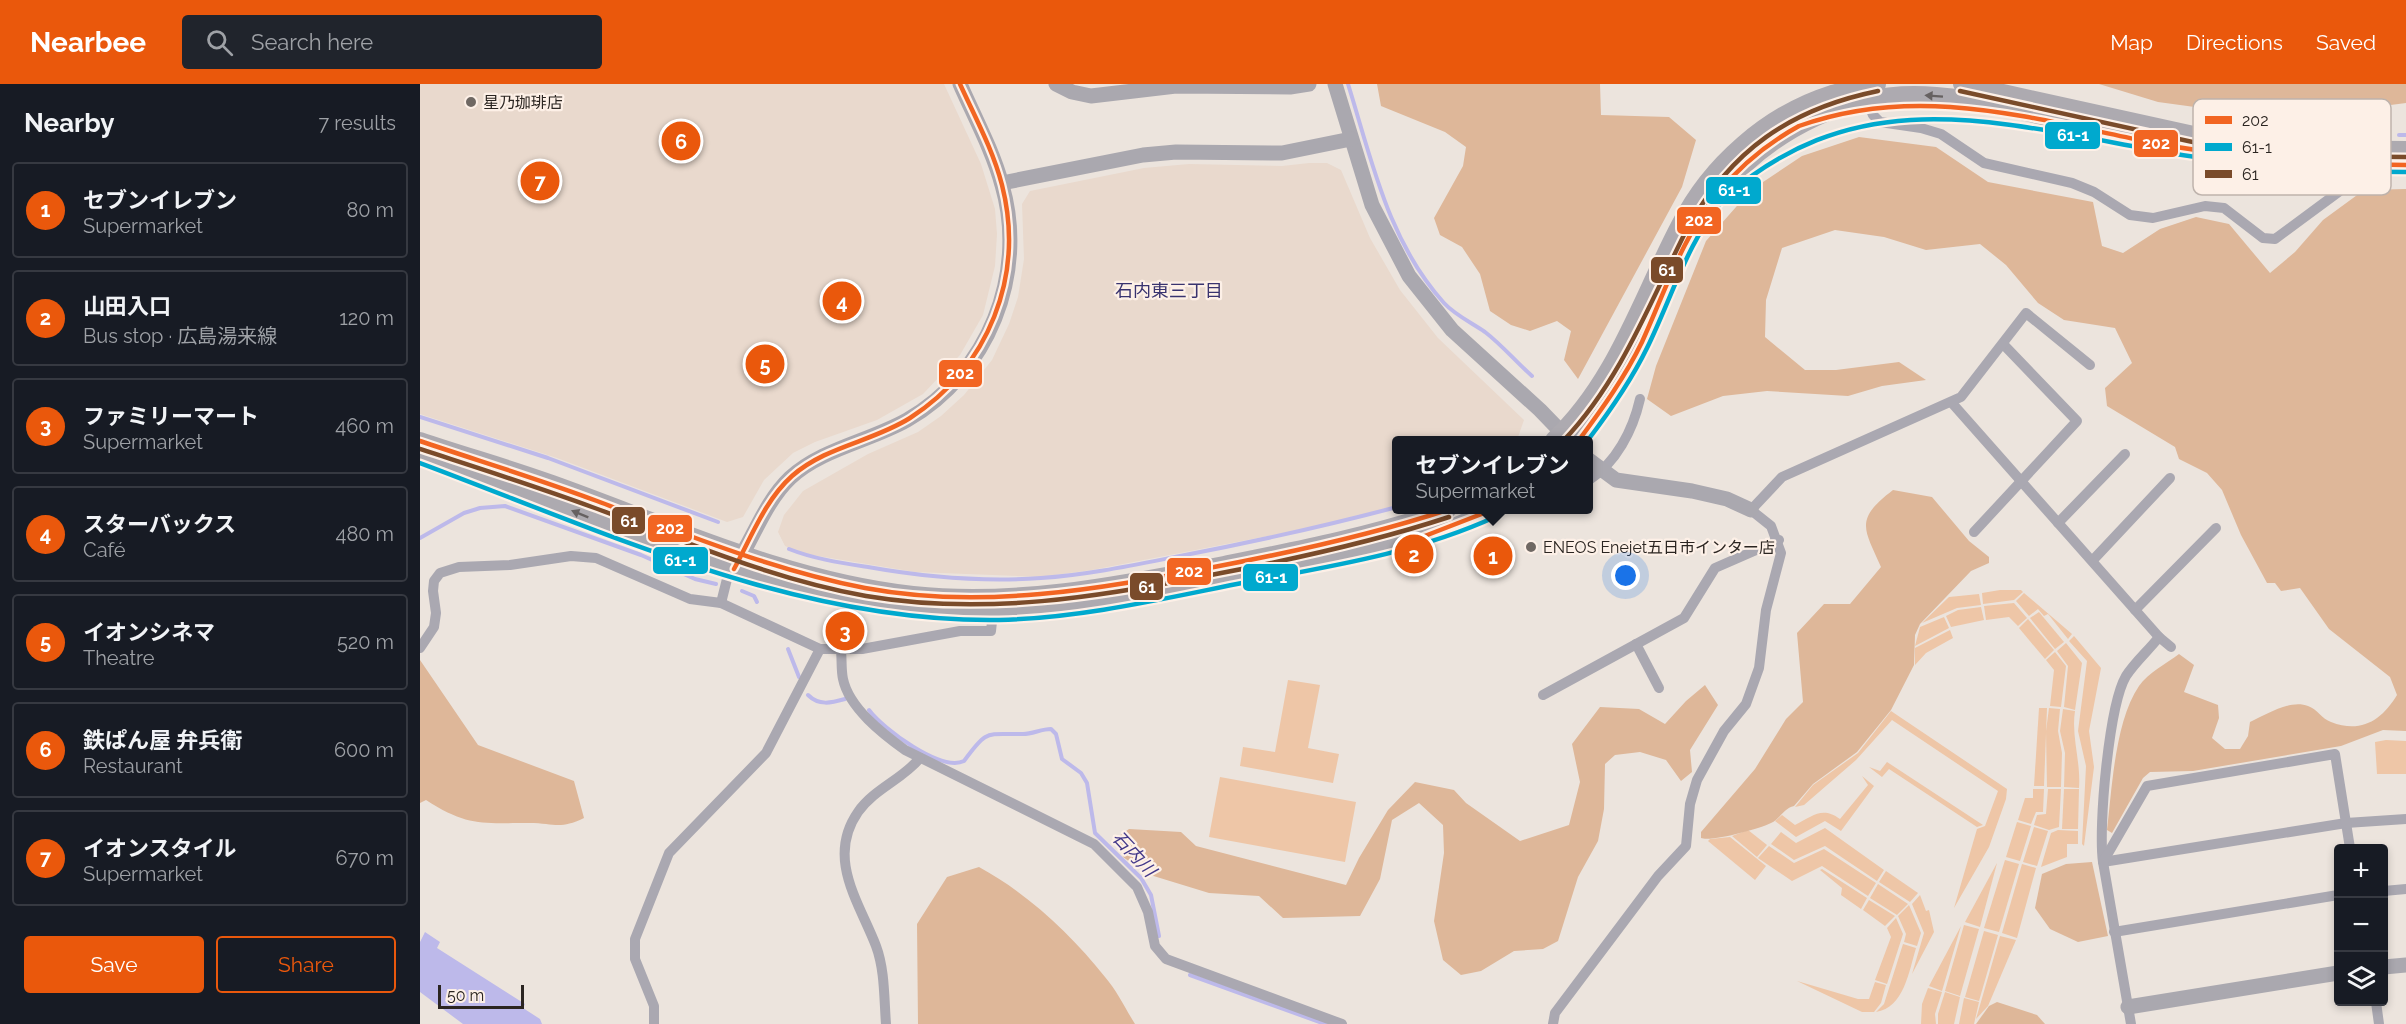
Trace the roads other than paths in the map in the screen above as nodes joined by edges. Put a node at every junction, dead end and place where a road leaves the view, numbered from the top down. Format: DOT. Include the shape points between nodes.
graph roads {
  1 [pos="960,84"];
  2 [pos="1056,84"];
  3 [pos="1309,84"];
  4 [pos="1335,84"];
  5 [pos="1877,84"];
  6 [pos="1962,84"];
  7 [pos="1868,101"];
  8 [pos="2193,135"];
  9 [pos="1351,140"];
  10 [pos="2193,148"];
  11 [pos="2406,150"];
  12 [pos="2391,152"];
  13 [pos="2391,163"];
  14 [pos="2406,165"];
  15 [pos="1002,183"];
  16 [pos="2334,195"];
  17 [pos="2003,344"];
  18 [pos="2090,365"];
  19 [pos="1640,399"];
  20 [pos="1952,402"];
  21 [pos="1560,436"];
  22 [pos="1563,436"];
  23 [pos="1582,436"];
  24 [pos="420,441"];
  25 [pos="2125,454"];
  26 [pos="420,456"];
  27 [pos="1593,463"];
  28 [pos="420,465"];
  29 [pos="1603,472"];
  30 [pos="1593,478"];
  31 [pos="2170,478"];
  32 [pos="2022,480"];
  33 [pos="504,486"];
  34 [pos="1751,510"];
  35 [pos="1433,514"];
  36 [pos="1483,514"];
  37 [pos="2058,522"];
  38 [pos="2216,528"];
  39 [pos="1974,532"];
  40 [pos="1779,540"];
  41 [pos="2093,560"];
  42 [pos="738,562"];
  43 [pos="721,603"];
  44 [pos="2135,610"];
  45 [pos="993,612"];
  46 [pos="2159,637"];
  47 [pos="1636,644"];
  48 [pos="2171,647"];
  49 [pos="420,648"];
  50 [pos="820,649"];
  51 [pos="842,651"];
  52 [pos="1659,688"];
  53 [pos="1543,695"];
  54 [pos="920,758"];
  55 [pos="2406,819"];
  56 [pos="2346,823"];
  57 [pos="2349,844"];
  58 [pos="2103,862"];
  59 [pos="2406,889"];
  60 [pos="2388,891"];
  61 [pos="2334,896"];
  62 [pos="2114,932"];
  63 [pos="2406,965"];
  64 [pos="2388,967"];
  65 [pos="2334,974"];
  66 [pos="2377,1006"];
  67 [pos="2128,1007"];
  68 [pos="654,1024"];
  69 [pos="886,1024"];
  70 [pos="1342,1024"];
  71 [pos="1553,1024"];
  72 [pos="2130,1024"];
  73 [pos="2379,1024"];
  1 -- 15 [label="street"];
  2 -- 3 [label="street" via="1091,96 1167,87"];
  4 -- 9 [label="street"];
  5 -- 22 [label="main road" via="1832,94 1788,113 1755,135 1717,171 1680,223 1609,370"];
  6 -- 8 [label="main road"];
  10 -- 7 [label="main road, one-way" via="1934,95"];
  7 -- 16 [label="street" via="1880,122 1941,134 1984,163 2072,183 2130,215 2153,218 2205,206 2224,208 2263,238 2275,239"];
  7 -- 23 [label="main road" via="1794,126 1764,146 1722,188 1691,236 1630,366"];
  9 -- 15 [label="street" via="1282,153 1143,155"];
  9 -- 21 [label="street" via="1383,230 1421,294 1452,330"];
  11 -- 12 [label="main road"];
  13 -- 14 [label="main road"];
  15 -- 42 [label="street" via="1010,225 1008,268 994,320 972,363 921,411 817,460 790,478 772,500"];
  17 -- 18 [label="street" via="2026,313"];
  17 -- 20 [label="street" via="1961,397"];
  17 -- 32 [label="street" via="2077,421"];
  19 -- 29 [label="street" via="1631,430"];
  20 -- 32 [label="street"];
  20 -- 34 [label="street" via="1782,477"];
  24 -- 42 [label="main road" via="550,483"];
  25 -- 37 [label="street"];
  26 -- 33 [label="main road"];
  27 -- 29 [label="street"];
  28 -- 33 [label="main road" via="450,476"];
  29 -- 30 [label="street"];
  29 -- 34 [label="street" via="1616,480 1727,499"];
  31 -- 41 [label="street"];
  32 -- 37 [label="street"];
  32 -- 39 [label="street"];
  42 -- 33 [label="main road, one-way" via="617,530"];
  34 -- 40 [label="street" via="1771,526"];
  35 -- 42 [label="main road" via="1306,549 1041,597 913,595"];
  36 -- 45 [label="main road" via="1418,538 1346,555 1115,600"];
  37 -- 41 [label="street"];
  38 -- 44 [label="street"];
  40 -- 47 [label="street" via="1715,568 1684,618"];
  40 -- 71 [label="street" via="1781,553 1766,610 1759,668 1746,704 1724,731 1697,780 1686,846 1658,876 1555,1013"];
  41 -- 44 [label="street"];
  42 -- 43 [label="street" via="727,579"];
  42 -- 45 [label="main road" via="864,602"];
  43 -- 49 [label="street" via="690,599 585,555 459,567 440,573 434,581 434,627"];
  43 -- 50 [label="street"];
  44 -- 46 [label="street"];
  45 -- 51 [label="street" via="991,631 960,631"];
  46 -- 48 [label="street"];
  46 -- 58 [label="street" via="2126,676 2116,700 2100,838"];
  47 -- 52 [label="street"];
  47 -- 53 [label="street"];
  50 -- 51 [label="street"];
  50 -- 68 [label="street" via="766,753 669,854 635,939 634,959 654,1006"];
  51 -- 54 [label="street" via="843,680 861,710 872,725"];
  54 -- 69 [label="street" via="872,795 848,826 844,842 847,877 880,963"];
  54 -- 70 [label="street" via="1094,844 1137,887 1148,912 1155,946 1166,959"];
  55 -- 56 [label="street"];
  56 -- 57 [label="street"];
  56 -- 58 [label="street"];
  56 -- 58 [label="street" via="2335,754 2147,786"];
  58 -- 62 [label="street"];
  59 -- 60 [label="street"];
  61 -- 62 [label="street"];
  62 -- 67 [label="street"];
  63 -- 64 [label="street"];
  65 -- 67 [label="street"];
  66 -- 73 [label="street"];
  67 -- 72 [label="street"];
}
